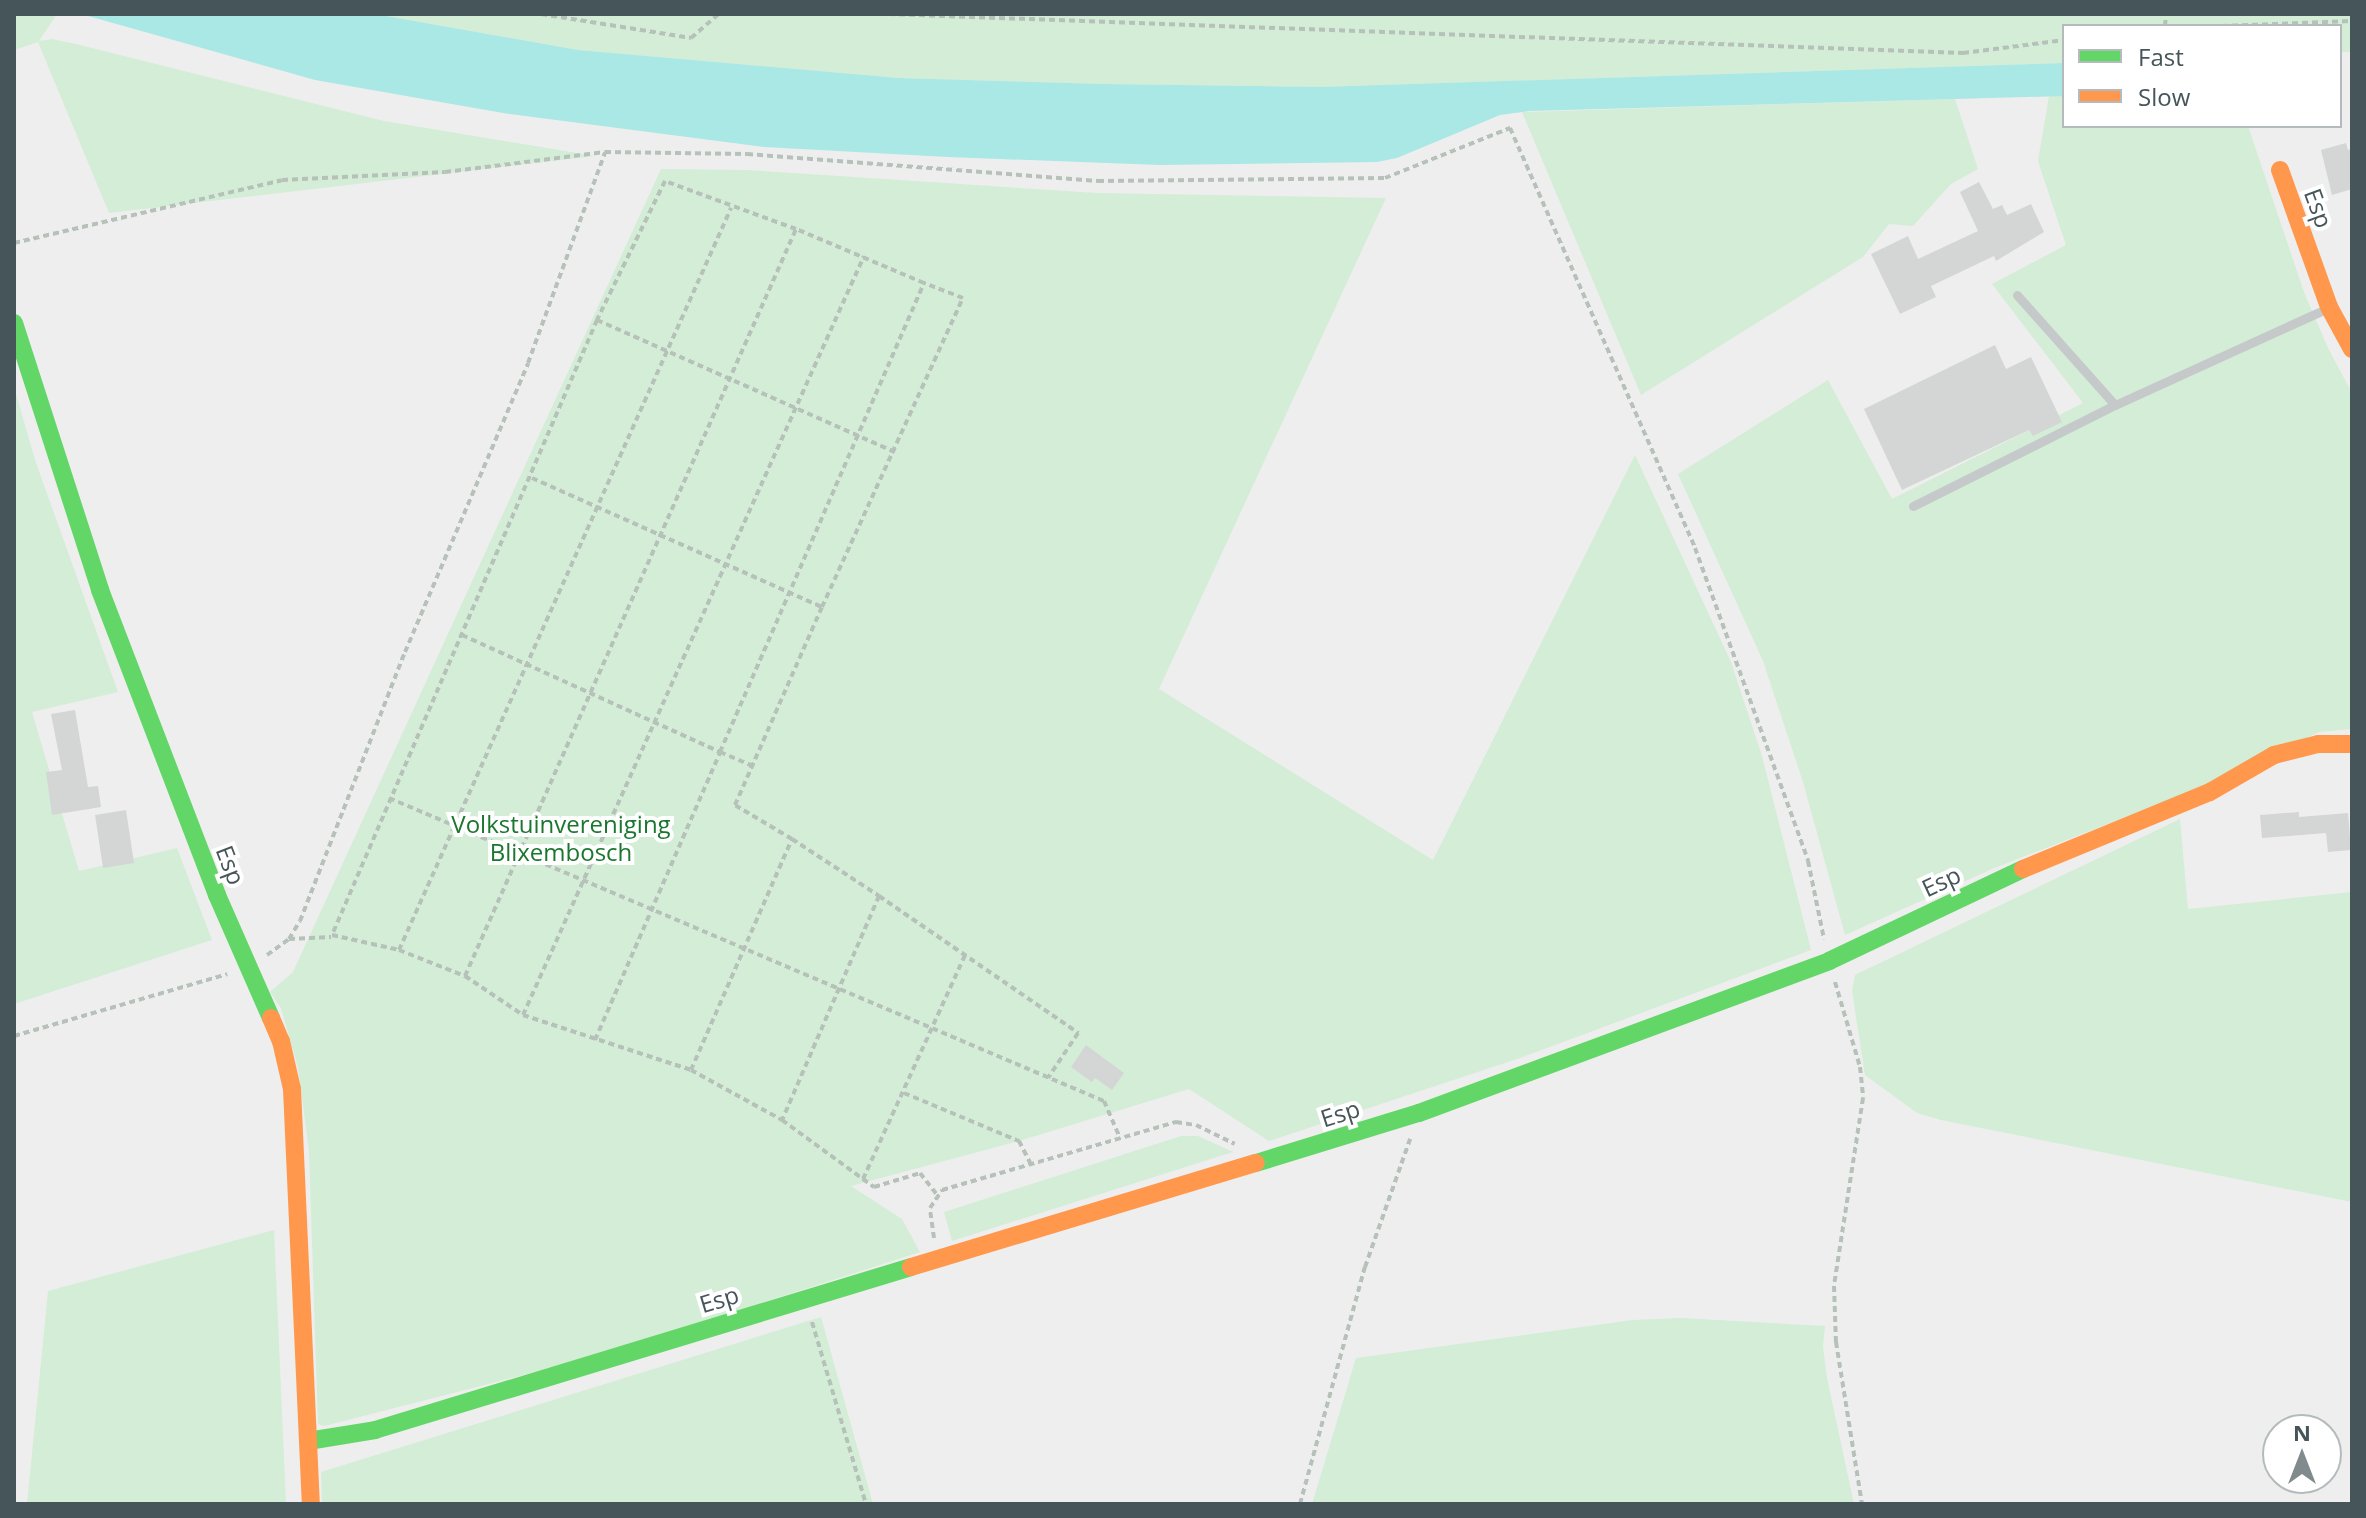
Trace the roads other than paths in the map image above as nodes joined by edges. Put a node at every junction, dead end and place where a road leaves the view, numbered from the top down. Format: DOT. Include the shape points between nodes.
graph roads {
  1 [pos="2280,170"];
  2 [pos="2017,295"];
  3 [pos="2329,307"];
  4 [pos="14,323"];
  5 [pos="2352,349"];
  6 [pos="2115,405"];
  7 [pos="1913,506"];
  8 [pos="2352,744"];
  9 [pos="308,1441"];
  10 [pos="311,1504"];
  1 -- 3 [label="street, Esp"];
  2 -- 6 [label="lane"];
  3 -- 5 [label="street, Esp"];
  3 -- 6 [label="lane"];
  4 -- 9 [label="street, Esp" via="100,590 217,895 281,1041 292,1089"];
  6 -- 7 [label="lane"];
  8 -- 9 [label="street, Esp" via="2318,744 2274,755 2210,792 2063,850 1829,961 1419,1113 375,1430"];
  9 -- 10 [label="street, Esp"];
}
